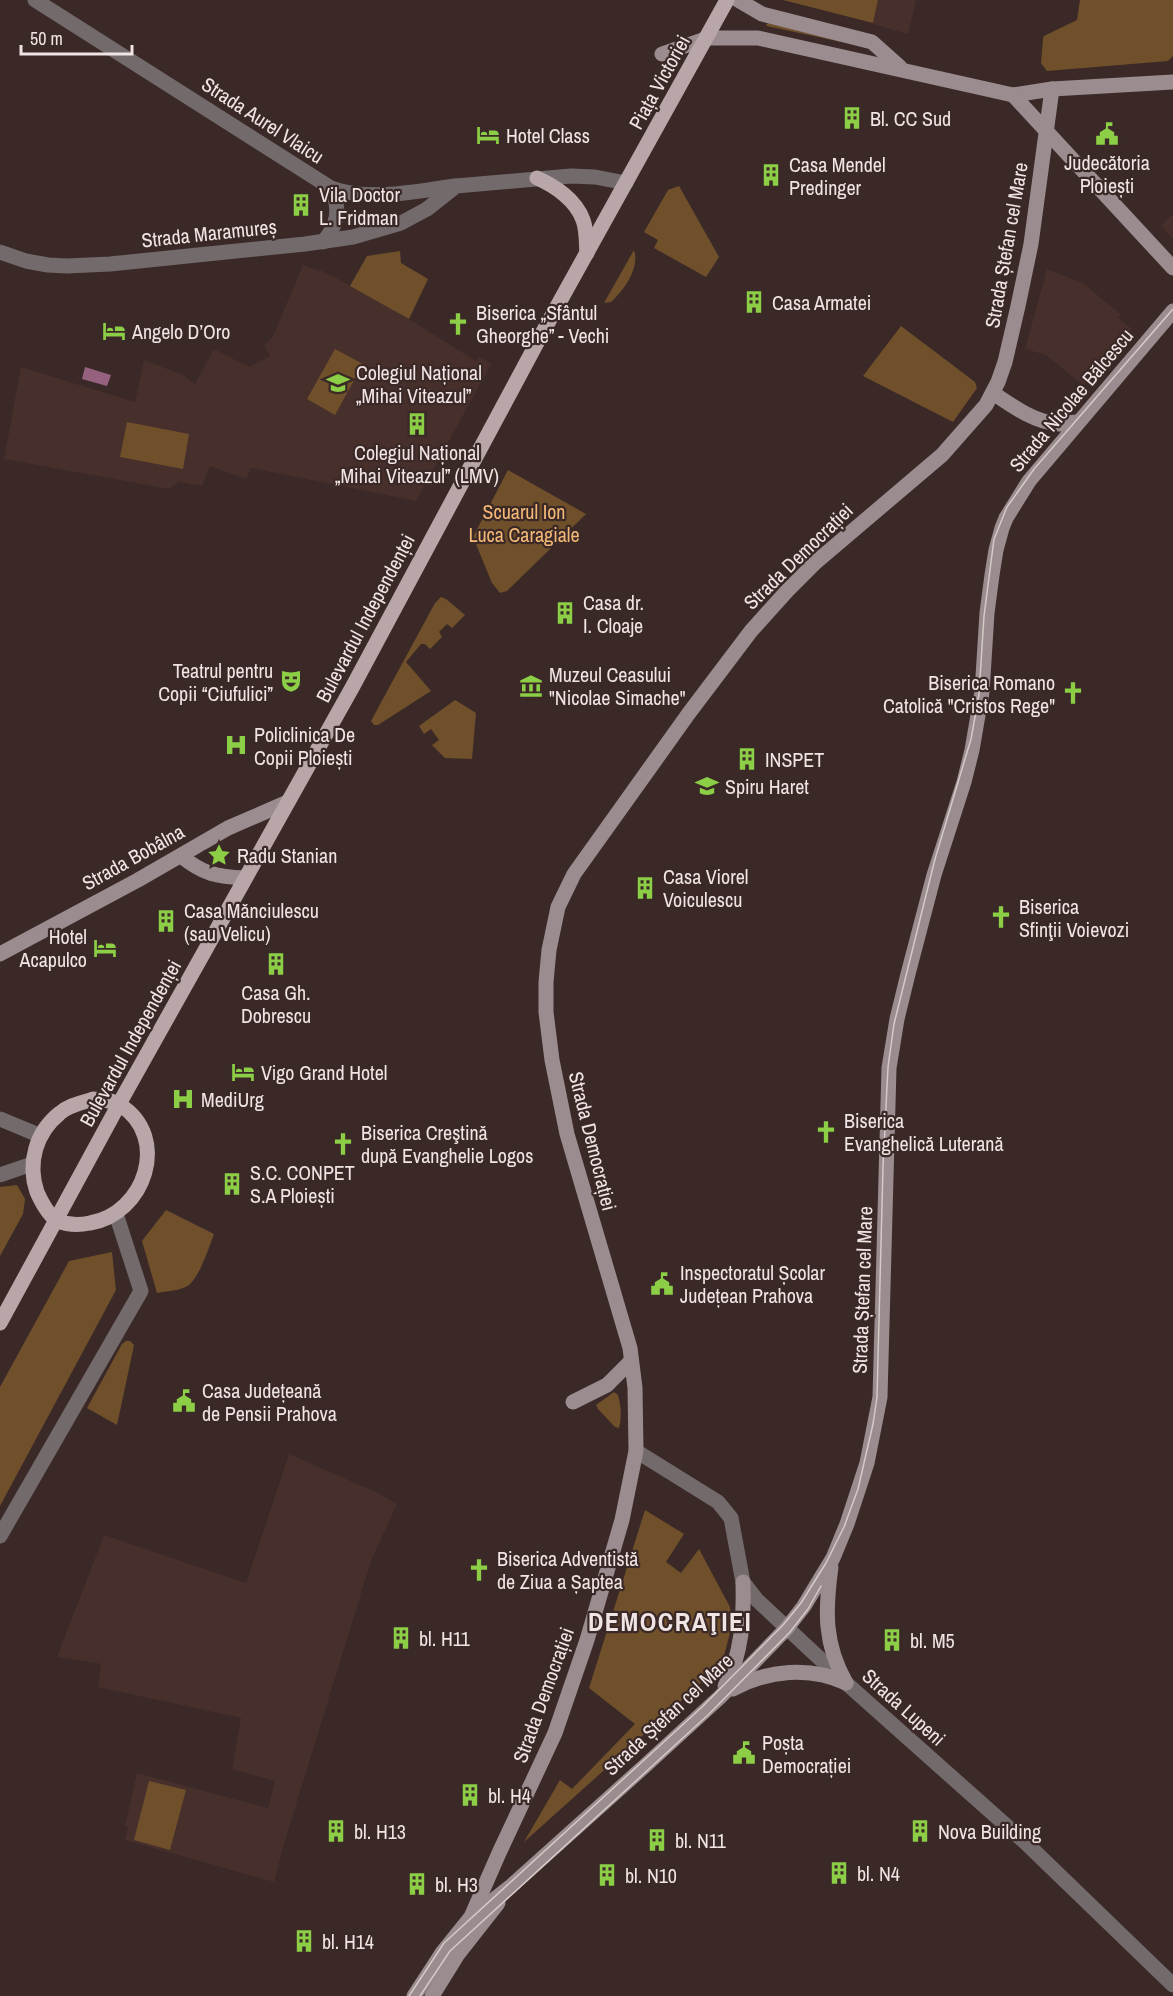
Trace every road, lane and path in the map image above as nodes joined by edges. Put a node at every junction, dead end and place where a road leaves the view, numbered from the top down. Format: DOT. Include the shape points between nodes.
graph roads {
  1 [pos="35,0"];
  2 [pos="727,0"];
  3 [pos="738,0"];
  4 [pos="708,38"];
  5 [pos="662,54"];
  6 [pos="902,69"];
  7 [pos="1173,82"];
  8 [pos="1052,89"];
  9 [pos="1013,95"];
  10 [pos="1046,131"];
  11 [pos="537,178"];
  12 [pos="626,183"];
  13 [pos="456,186"];
  14 [pos="331,188"];
  15 [pos="323,242"];
  16 [pos="0,252"];
  17 [pos="587,253"];
  18 [pos="1173,268"];
  19 [pos="1173,311"];
  20 [pos="990,399"];
  21 [pos="1078,422"];
  22 [pos="1006,518"];
  23 [pos="288,802"];
  24 [pos="181,856"];
  25 [pos="245,878"];
  26 [pos="0,954"];
  27 [pos="119,1104"];
  28 [pos="0,1119"];
  29 [pos="41,1136"];
  30 [pos="32,1164"];
  31 [pos="0,1175"];
  32 [pos="116,1214"];
  33 [pos="57,1220"];
  34 [pos="0,1323"];
  35 [pos="631,1361"];
  36 [pos="573,1402"];
  37 [pos="636,1451"];
  38 [pos="0,1536"];
  39 [pos="833,1558"];
  40 [pos="743,1582"];
  41 [pos="787,1628"];
  42 [pos="846,1683"];
  43 [pos="720,1696"];
  44 [pos="510,1887"];
  45 [pos="471,1917"];
  46 [pos="1173,1985"];
  47 [pos="414,1996"];
  48 [pos="432,1996"];
  1 -- 14 [label="street, Strada Aurel Vlaicu"];
  2 -- 4 [label="main road, Piața Victoriei"];
  3 -- 6 [label="main road" via="762,14 872,42"];
  4 -- 5 [label="main road"];
  4 -- 6 [label="main road" via="758,38"];
  4 -- 12 [label="main road, Piața Victoriei"];
  6 -- 9 [label="main road"];
  7 -- 8 [label="main road"];
  8 -- 9 [label="main road"];
  8 -- 10 [label="main road, Strada Ștefan cel Mare"];
  9 -- 10 [label="main road"];
  10 -- 18 [label="main road"];
  10 -- 20 [label="main road, Strada Ștefan cel Mare" via="1023,280 1007,352"];
  11 -- 12 [label="street" via="595,177"];
  11 -- 13 [label="street"];
  11 -- 17 [label="main road" via="551,184 580,213"];
  12 -- 17 [label="main road, Bulevardul Independenței"];
  13 -- 14 [label="street, Strada Aurel Vlaicu" via="375,196"];
  13 -- 15 [label="street, Strada Maramureș" via="401,223"];
  14 -- 15 [label="street" via="338,218"];
  15 -- 16 [label="street, Strada Maramureș" via="67,266 26,261"];
  17 -- 23 [label="main road, Bulevardul Independenței"];
  19 -- 21 [label="main road, Strada Nicolae Bălcescu"];
  20 -- 21 [label="main road" via="1042,420 1059,424"];
  20 -- 35 [label="main road, Strada Democrației" via="942,454 816,562 752,631 574,874 558,907 546,982 552,1060 567,1134"];
  21 -- 22 [label="main road, Strada Nicolae Bălcescu" via="1029,482"];
  22 -- 39 [label="main road, Strada Ștefan cel Mare" via="996,550 982,692 972,750 897,1018 889,1068 880,1397 858,1494"];
  23 -- 24 [label="main road, Strada Bobâlna" via="228,828"];
  23 -- 25 [label="main road, Bulevardul Independenței"];
  24 -- 25 [label="main road" via="219,877"];
  24 -- 26 [label="main road, Strada Bobâlna"];
  25 -- 27 [label="main road, Bulevardul Independenței"];
  27 -- 29 [label="main road" via="93,1099 74,1105 60,1113"];
  27 -- 32 [label="main road" via="138,1123 147,1152 140,1186"];
  27 -- 33 [label="main road, Bulevardul Independenței"];
  28 -- 29 [label="street"];
  29 -- 30 [label="main road"];
  30 -- 31 [label="street"];
  30 -- 33 [label="main road" via="40,1198"];
  32 -- 33 [label="main road" via="82,1225"];
  32 -- 38 [label="street" via="141,1291"];
  33 -- 34 [label="main road, Bulevardul Independenței"];
  35 -- 36 [label="main road" via="607,1385"];
  35 -- 37 [label="main road, Strada Democrației"];
  37 -- 40 [label="street, Strada Lupeni" via="725,1509 731,1518"];
  37 -- 45 [label="main road, Strada Democrației" via="622,1520 571,1689 555,1733"];
  39 -- 41 [label="main road, Strada Ștefan cel Mare"];
  39 -- 42 [label="main road" via="827,1600 829,1641"];
  40 -- 41 [label="street, Strada Lupeni"];
  40 -- 43 [label="main road" via="738,1652"];
  41 -- 42 [label="street, Strada Lupeni"];
  41 -- 43 [label="main road, Strada Ștefan cel Mare"];
  42 -- 43 [label="main road" via="821,1674 780,1673"];
  42 -- 46 [label="street, Strada Lupeni" via="1027,1844"];
  43 -- 44 [label="main road, Strada Ștefan cel Mare"];
  44 -- 45 [label="main road, Strada Ștefan cel Mare"];
  44 -- 48 [label="main road" via="458,1954"];
  45 -- 47 [label="main road, Strada Democrației"];
}
